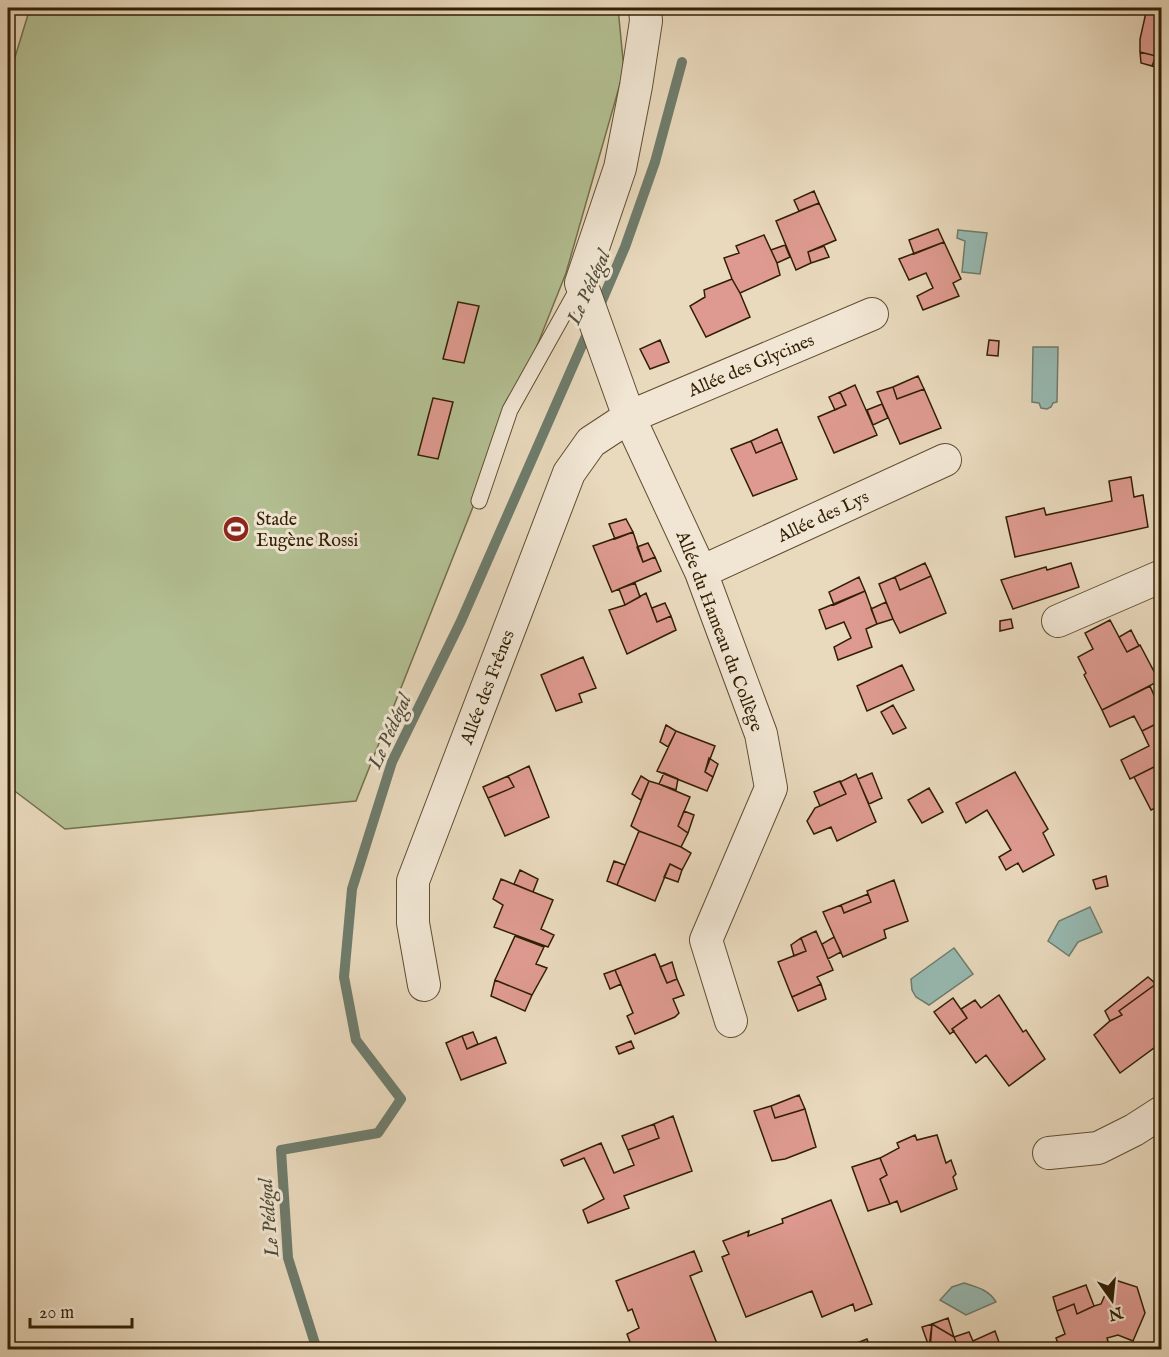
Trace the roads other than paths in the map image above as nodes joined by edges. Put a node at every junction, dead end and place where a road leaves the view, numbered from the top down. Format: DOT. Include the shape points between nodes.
graph roads {
  1 [pos="645,8"];
  2 [pos="581,283"];
  3 [pos="872,314"];
  4 [pos="629,417"];
  5 [pos="945,460"];
  6 [pos="479,501"];
  7 [pos="701,572"];
  8 [pos="1161,576"];
  9 [pos="1058,621"];
  10 [pos="424,985"];
  11 [pos="730,1021"];
  12 [pos="1161,1112"];
  13 [pos="1049,1153"];
  1 -- 2 [label="street" via="636,86 620,168"];
  2 -- 4 [label="street, Allée du Hameau du Collège"];
  2 -- 6 [label="lane" via="510,410"];
  3 -- 4 [label="street, Allée des Glycines"];
  4 -- 7 [label="street, Allée du Hameau du Collège"];
  4 -- 10 [label="street, Allée des Frênes" via="591,442 569,473 413,881 413,923"];
  5 -- 7 [label="street, Allée des Lys"];
  7 -- 11 [label="street, Allée du Hameau du Collège" via="761,735 771,788 706,940"];
  8 -- 9 [label="street"];
  12 -- 13 [label="street" via="1098,1148"];
}
